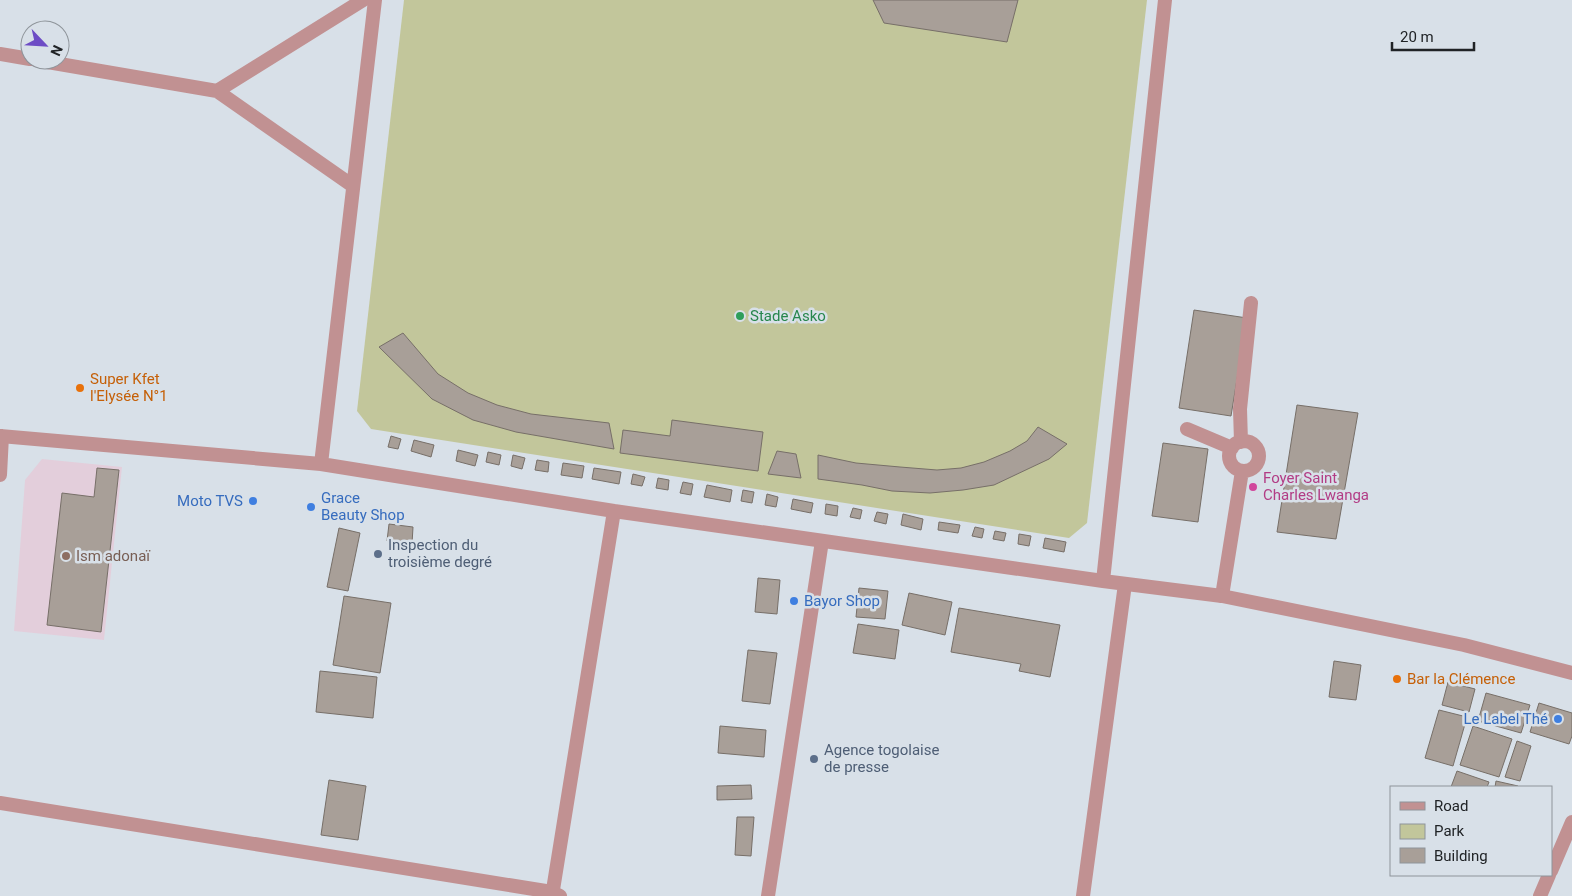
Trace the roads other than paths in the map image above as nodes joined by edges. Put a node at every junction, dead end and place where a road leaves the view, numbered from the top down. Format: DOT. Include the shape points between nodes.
graph roads {
  1 [pos="363,0"];
  2 [pos="375,0"];
  3 [pos="1165,0"];
  4 [pos="0,54"];
  5 [pos="20,57"];
  6 [pos="70,66"];
  7 [pos="217,91"];
  8 [pos="353,186"];
  9 [pos="1252,303"];
  10 [pos="1187,429"];
  11 [pos="1,436"];
  12 [pos="1237,445"];
  13 [pos="322,464"];
  14 [pos="1242,471"];
  15 [pos="0,474"];
  16 [pos="614,511"];
  17 [pos="822,541"];
  18 [pos="1103,581"];
  19 [pos="1125,584"];
  20 [pos="1222,596"];
  21 [pos="1572,673"];
  22 [pos="0,803"];
  23 [pos="1572,822"];
  24 [pos="1552,869"];
  25 [pos="1549,876"];
  26 [pos="555,895"];
  27 [pos="768,896"];
  28 [pos="1083,896"];
  29 [pos="1540,896"];
  1 -- 7 [label="street"];
  2 -- 8 [label="street"];
  3 -- 18 [label="street"];
  4 -- 5 [label="street"];
  6 -- 7 [label="street"];
  7 -- 8 [label="street"];
  8 -- 13 [label="street"];
  9 -- 12 [label="street"];
  10 -- 12 [label="street"];
  11 -- 13 [label="street"];
  11 -- 15 [label="street"];
  12 -- 14 [label="street" via="1230,454 1232,465"];
  12 -- 14 [label="street" via="1248,442 1259,453 1253,469"];
  13 -- 16 [label="street"];
  14 -- 20 [label="street"];
  16 -- 17 [label="street"];
  16 -- 26 [label="street"];
  17 -- 18 [label="street"];
  17 -- 27 [label="street"];
  18 -- 19 [label="street"];
  19 -- 20 [label="street"];
  19 -- 28 [label="street"];
  20 -- 21 [label="street" via="1464,645"];
  22 -- 26 [label="street"];
  23 -- 24 [label="street"];
  25 -- 29 [label="street"];
}
